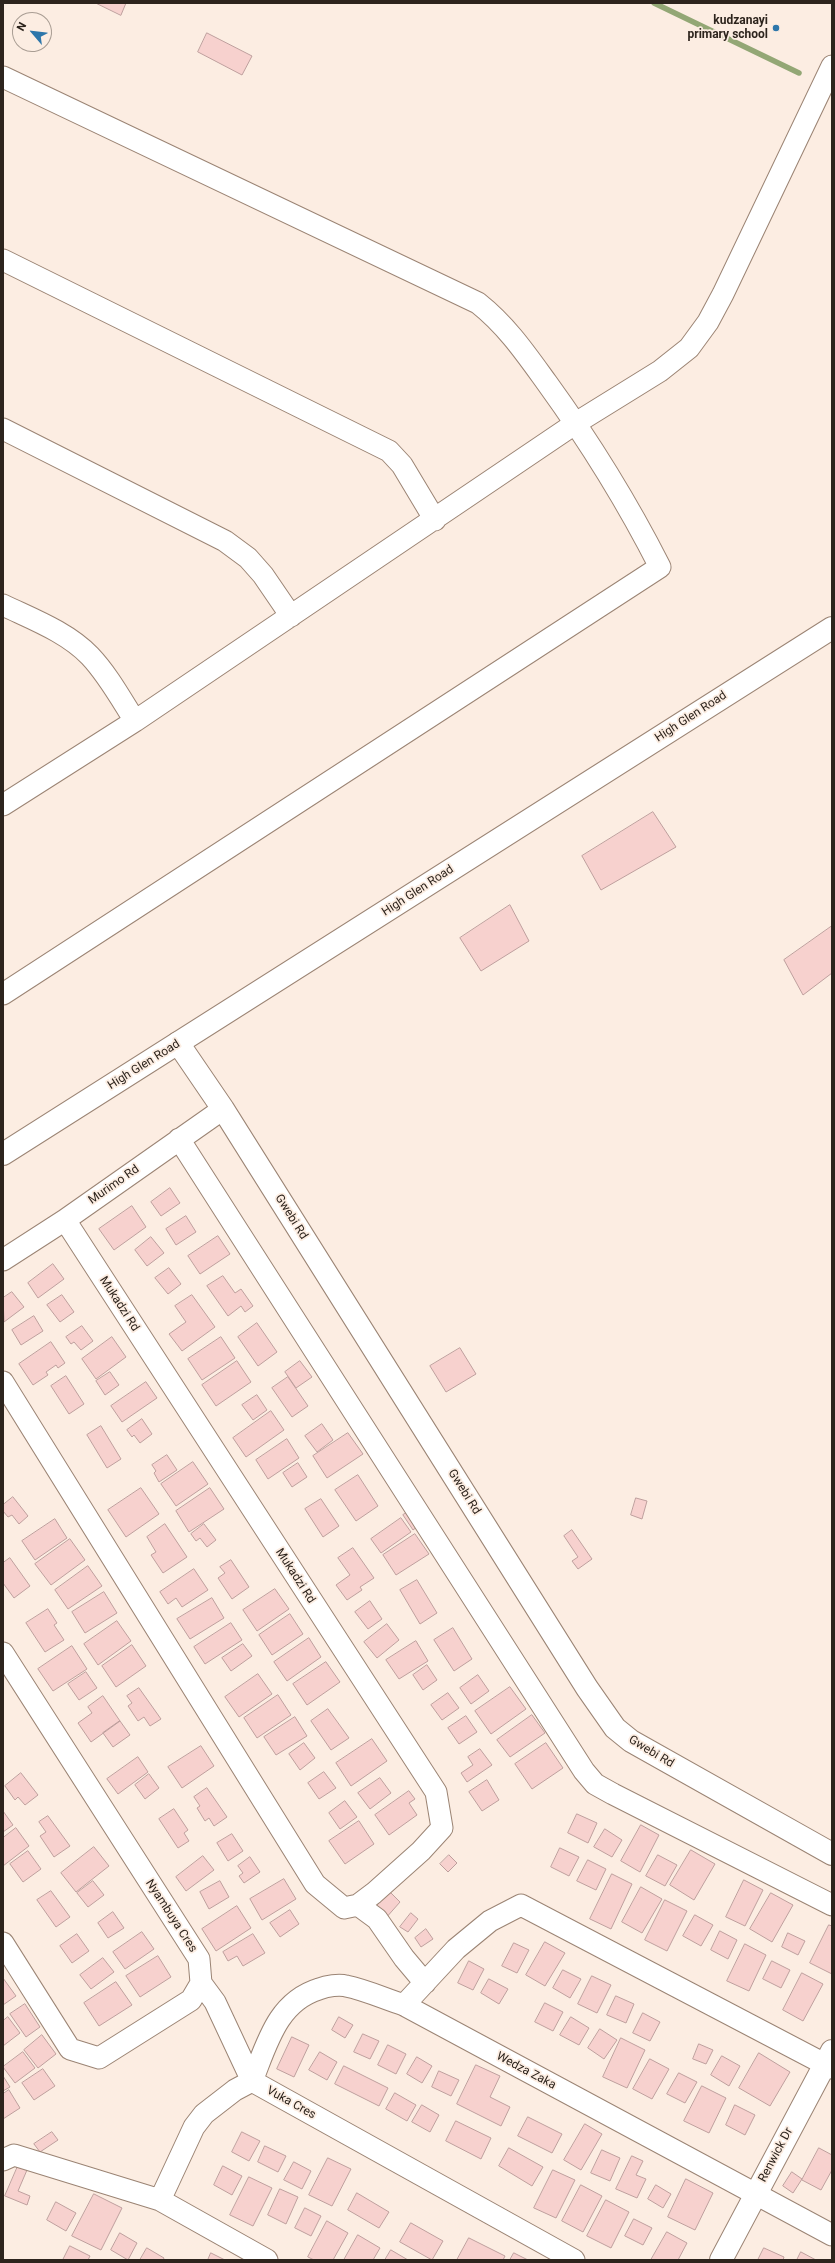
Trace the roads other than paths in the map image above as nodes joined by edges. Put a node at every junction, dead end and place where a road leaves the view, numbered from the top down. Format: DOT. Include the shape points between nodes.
graph roads {
  1 [pos="832,66"];
  2 [pos="3,77"];
  3 [pos="3,260"];
  4 [pos="576,423"];
  5 [pos="3,429"];
  6 [pos="435,520"];
  7 [pos="3,605"];
  8 [pos="291,616"];
  9 [pos="832,628"];
  10 [pos="134,721"];
  11 [pos="3,805"];
  12 [pos="3,994"];
  13 [pos="178,1043"];
  14 [pos="223,1109"];
  15 [pos="179,1139"];
  16 [pos="3,1154"];
  17 [pos="65,1220"];
  18 [pos="3,1260"];
  19 [pos="3,1382"];
  20 [pos="3,1653"];
  21 [pos="832,1854"];
  22 [pos="832,1905"];
  23 [pos="351,1906"];
  24 [pos="3,1943"];
  25 [pos="201,1983"];
  26 [pos="425,1984"];
  27 [pos="404,2005"];
  28 [pos="830,2061"];
  29 [pos="252,2081"];
  30 [pos="3,2160"];
  31 [pos="755,2195"];
  32 [pos="160,2200"];
  33 [pos="832,2235"];
  34 [pos="267,2260"];
  35 [pos="574,2260"];
  36 [pos="721,2260"];
  1 -- 4 [label="street" via="747,244 704,327 690,348 660,371"];
  2 -- 4 [label="street" via="478,303 512,334"];
  3 -- 6 [label="street" via="389,451 402,464"];
  4 -- 6 [label="street"];
  4 -- 12 [label="street" via="660,567"];
  5 -- 8 [label="street" via="225,540 264,575"];
  6 -- 8 [label="street"];
  7 -- 10 [label="street" via="64,635 89,655 105,674"];
  8 -- 10 [label="street"];
  9 -- 13 [label="street, High Glen Road"];
  10 -- 11 [label="street"];
  13 -- 14 [label="street, Gwebi Rd"];
  13 -- 16 [label="street, High Glen Road"];
  14 -- 15 [label="street, Murimo Rd"];
  14 -- 21 [label="street, Gwebi Rd" via="587,1688 615,1728 647,1752"];
  15 -- 17 [label="street, Murimo Rd"];
  15 -- 22 [label="street" via="584,1771 595,1784"];
  17 -- 18 [label="street, Murimo Rd"];
  17 -- 23 [label="street, Mukadzi Rd" via="436,1792 442,1828 421,1851 374,1893"];
  19 -- 23 [label="street" via="315,1884"];
  20 -- 25 [label="street, Nyambuya Cres" via="199,1959"];
  23 -- 26 [label="street" via="377,1919"];
  24 -- 25 [label="street" via="70,2049 99,2058 191,2000"];
  25 -- 29 [label="street" via="214,2002"];
  26 -- 27 [label="street"];
  26 -- 28 [label="street" via="456,1949 490,1921 521,1905"];
  27 -- 29 [label="street, Wedza Zaka" via="345,1985 308,1992 283,2011"];
  27 -- 31 [label="street, Wedza Zaka"];
  28 -- 31 [label="street, Renwick Dr"];
  29 -- 32 [label="street, Vuka Cres" via="204,2114 194,2127"];
  29 -- 35 [label="street, Vuka Cres"];
  30 -- 32 [label="street" via="14,2155"];
  31 -- 33 [label="street, Wedza Zaka"];
  31 -- 36 [label="street, Renwick Dr"];
  32 -- 34 [label="street"];
}
